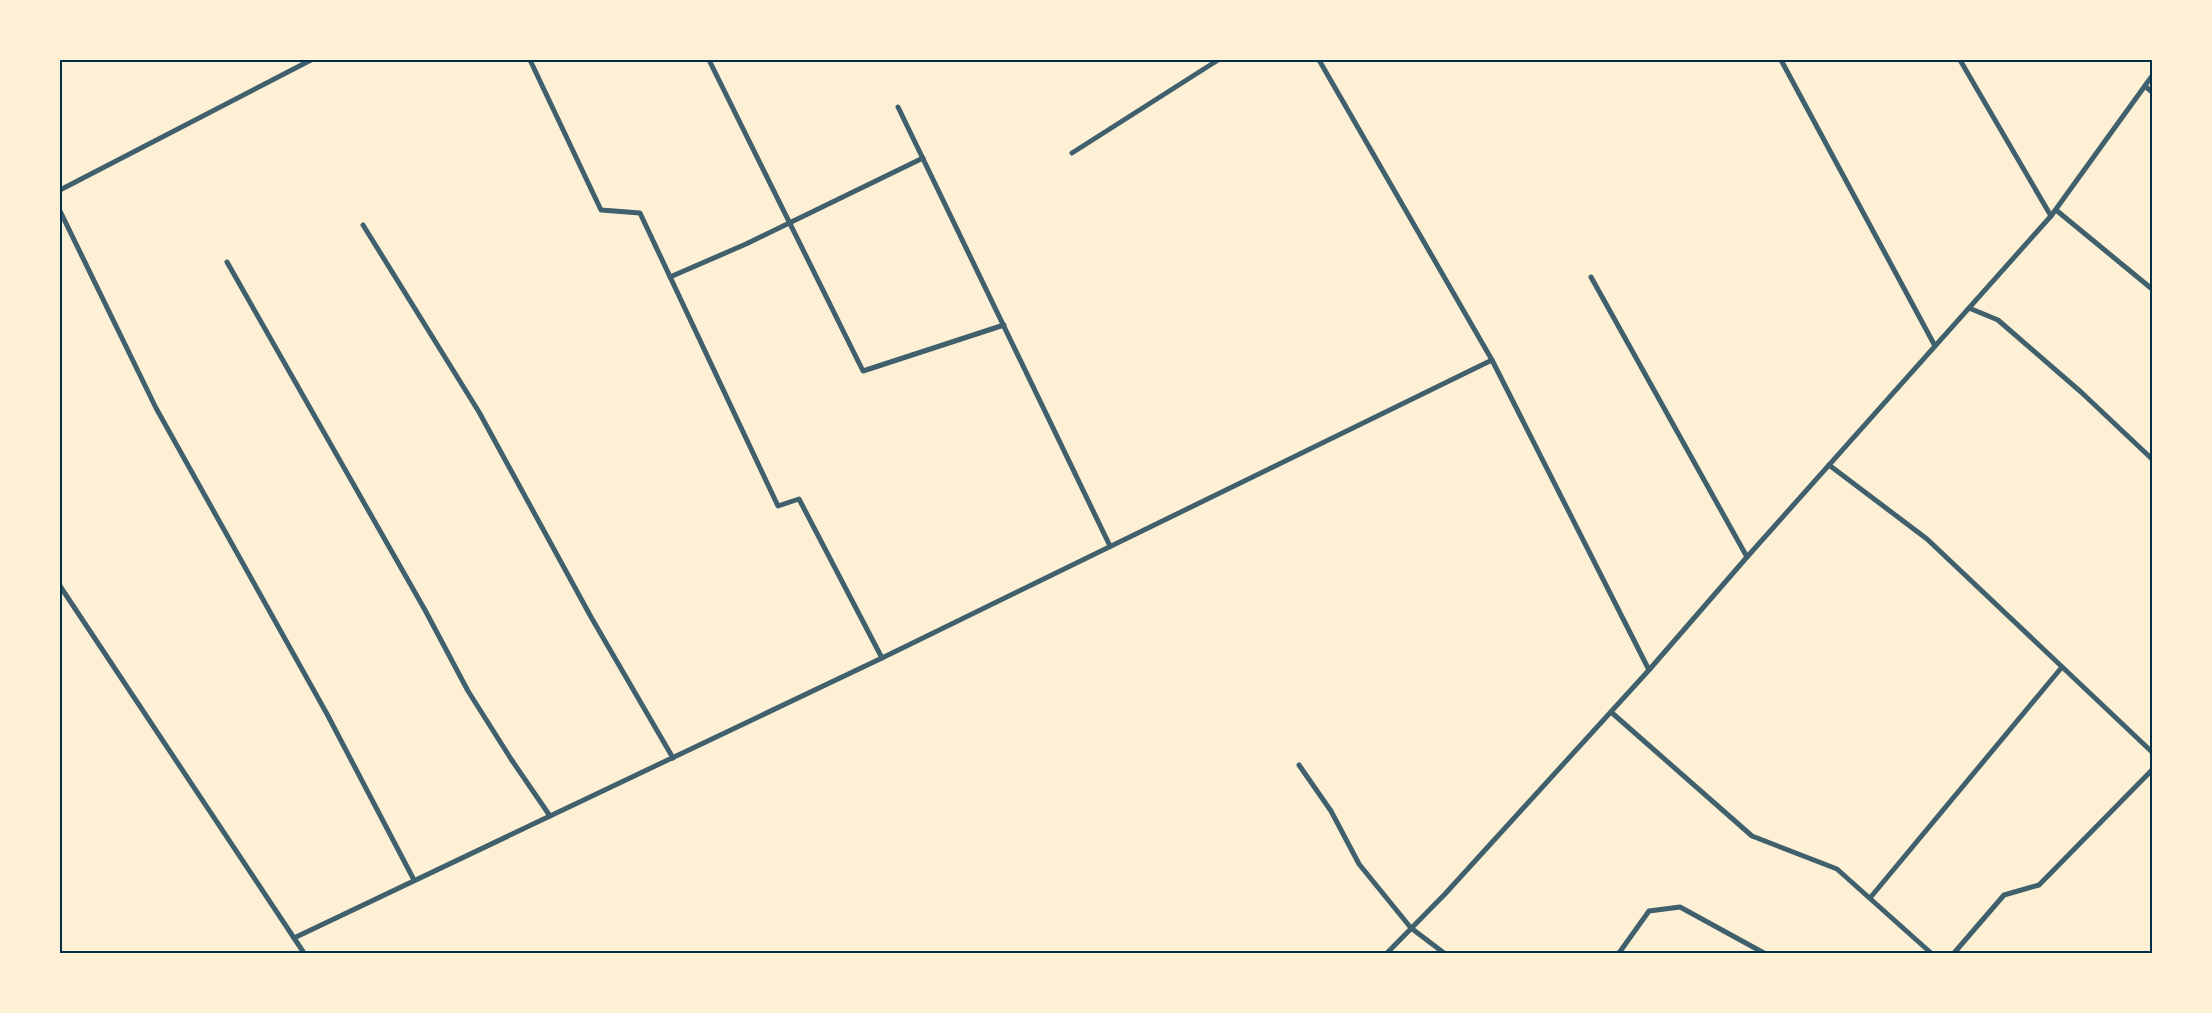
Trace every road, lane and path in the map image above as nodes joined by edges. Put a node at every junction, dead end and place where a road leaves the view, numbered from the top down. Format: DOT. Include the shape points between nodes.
graph roads {
  1 [pos="311,60"];
  2 [pos="530,60"];
  3 [pos="709,60"];
  4 [pos="1218,60"];
  5 [pos="1319,60"];
  6 [pos="1781,60"];
  7 [pos="1960,60"];
  8 [pos="2152,76"];
  9 [pos="2145,86"];
  10 [pos="2152,92"];
  11 [pos="898,107"];
  12 [pos="1072,154"];
  13 [pos="923,158"];
  14 [pos="60,190"];
  15 [pos="2056,210"];
  16 [pos="60,211"];
  17 [pos="2051,216"];
  18 [pos="790,222"];
  19 [pos="363,225"];
  20 [pos="228,262"];
  21 [pos="670,277"];
  22 [pos="1590,277"];
  23 [pos="2152,288"];
  24 [pos="1969,308"];
  25 [pos="1004,325"];
  26 [pos="1935,346"];
  27 [pos="1492,360"];
  28 [pos="2152,459"];
  29 [pos="1829,465"];
  30 [pos="1110,546"];
  31 [pos="1747,557"];
  32 [pos="60,586"];
  33 [pos="882,658"];
  34 [pos="2062,667"];
  35 [pos="1649,670"];
  36 [pos="1611,712"];
  37 [pos="2152,752"];
  38 [pos="673,758"];
  39 [pos="1299,765"];
  40 [pos="2152,770"];
  41 [pos="550,816"];
  42 [pos="414,880"];
  43 [pos="1870,898"];
  44 [pos="1411,928"];
  45 [pos="294,938"];
  46 [pos="304,953"];
  47 [pos="1386,953"];
  48 [pos="1444,953"];
  49 [pos="1619,953"];
  50 [pos="1764,953"];
  51 [pos="1931,953"];
  52 [pos="1954,953"];
  1 -- 14 [label="street"];
  2 -- 21 [label="street" via="601,210 640,213"];
  3 -- 18 [label="street"];
  4 -- 12 [label="street"];
  5 -- 27 [label="street"];
  6 -- 26 [label="street"];
  7 -- 17 [label="street"];
  8 -- 9 [label="street"];
  9 -- 10 [label="street"];
  9 -- 15 [label="street"];
  11 -- 13 [label="street"];
  13 -- 18 [label="street"];
  13 -- 25 [label="street"];
  15 -- 17 [label="street"];
  15 -- 23 [label="street"];
  16 -- 42 [label="street" via="156,408 328,714"];
  17 -- 24 [label="street"];
  18 -- 21 [label="street"];
  18 -- 25 [label="street" via="863,371"];
  19 -- 38 [label="street" via="479,412 591,617"];
  20 -- 41 [label="street" via="468,691"];
  21 -- 33 [label="street" via="778,506 799,499"];
  22 -- 31 [label="street"];
  24 -- 26 [label="street"];
  24 -- 28 [label="street" via="1998,320"];
  25 -- 30 [label="street"];
  26 -- 29 [label="street"];
  27 -- 30 [label="street"];
  27 -- 35 [label="street"];
  29 -- 31 [label="street"];
  29 -- 34 [label="street" via="1927,539"];
  30 -- 33 [label="street"];
  31 -- 35 [label="street"];
  32 -- 45 [label="street"];
  33 -- 38 [label="street"];
  34 -- 37 [label="street"];
  34 -- 43 [label="street"];
  35 -- 36 [label="street"];
  36 -- 43 [label="street" via="1752,836 1837,869"];
  36 -- 44 [label="street"];
  38 -- 41 [label="street"];
  39 -- 44 [label="street" via="1331,812 1359,864"];
  40 -- 52 [label="street" via="2040,886 2004,895"];
  41 -- 42 [label="street"];
  42 -- 45 [label="street"];
  43 -- 51 [label="street"];
  44 -- 47 [label="street"];
  44 -- 48 [label="street"];
  45 -- 46 [label="street"];
  49 -- 50 [label="street" via="1649,911 1680,907"];
}
